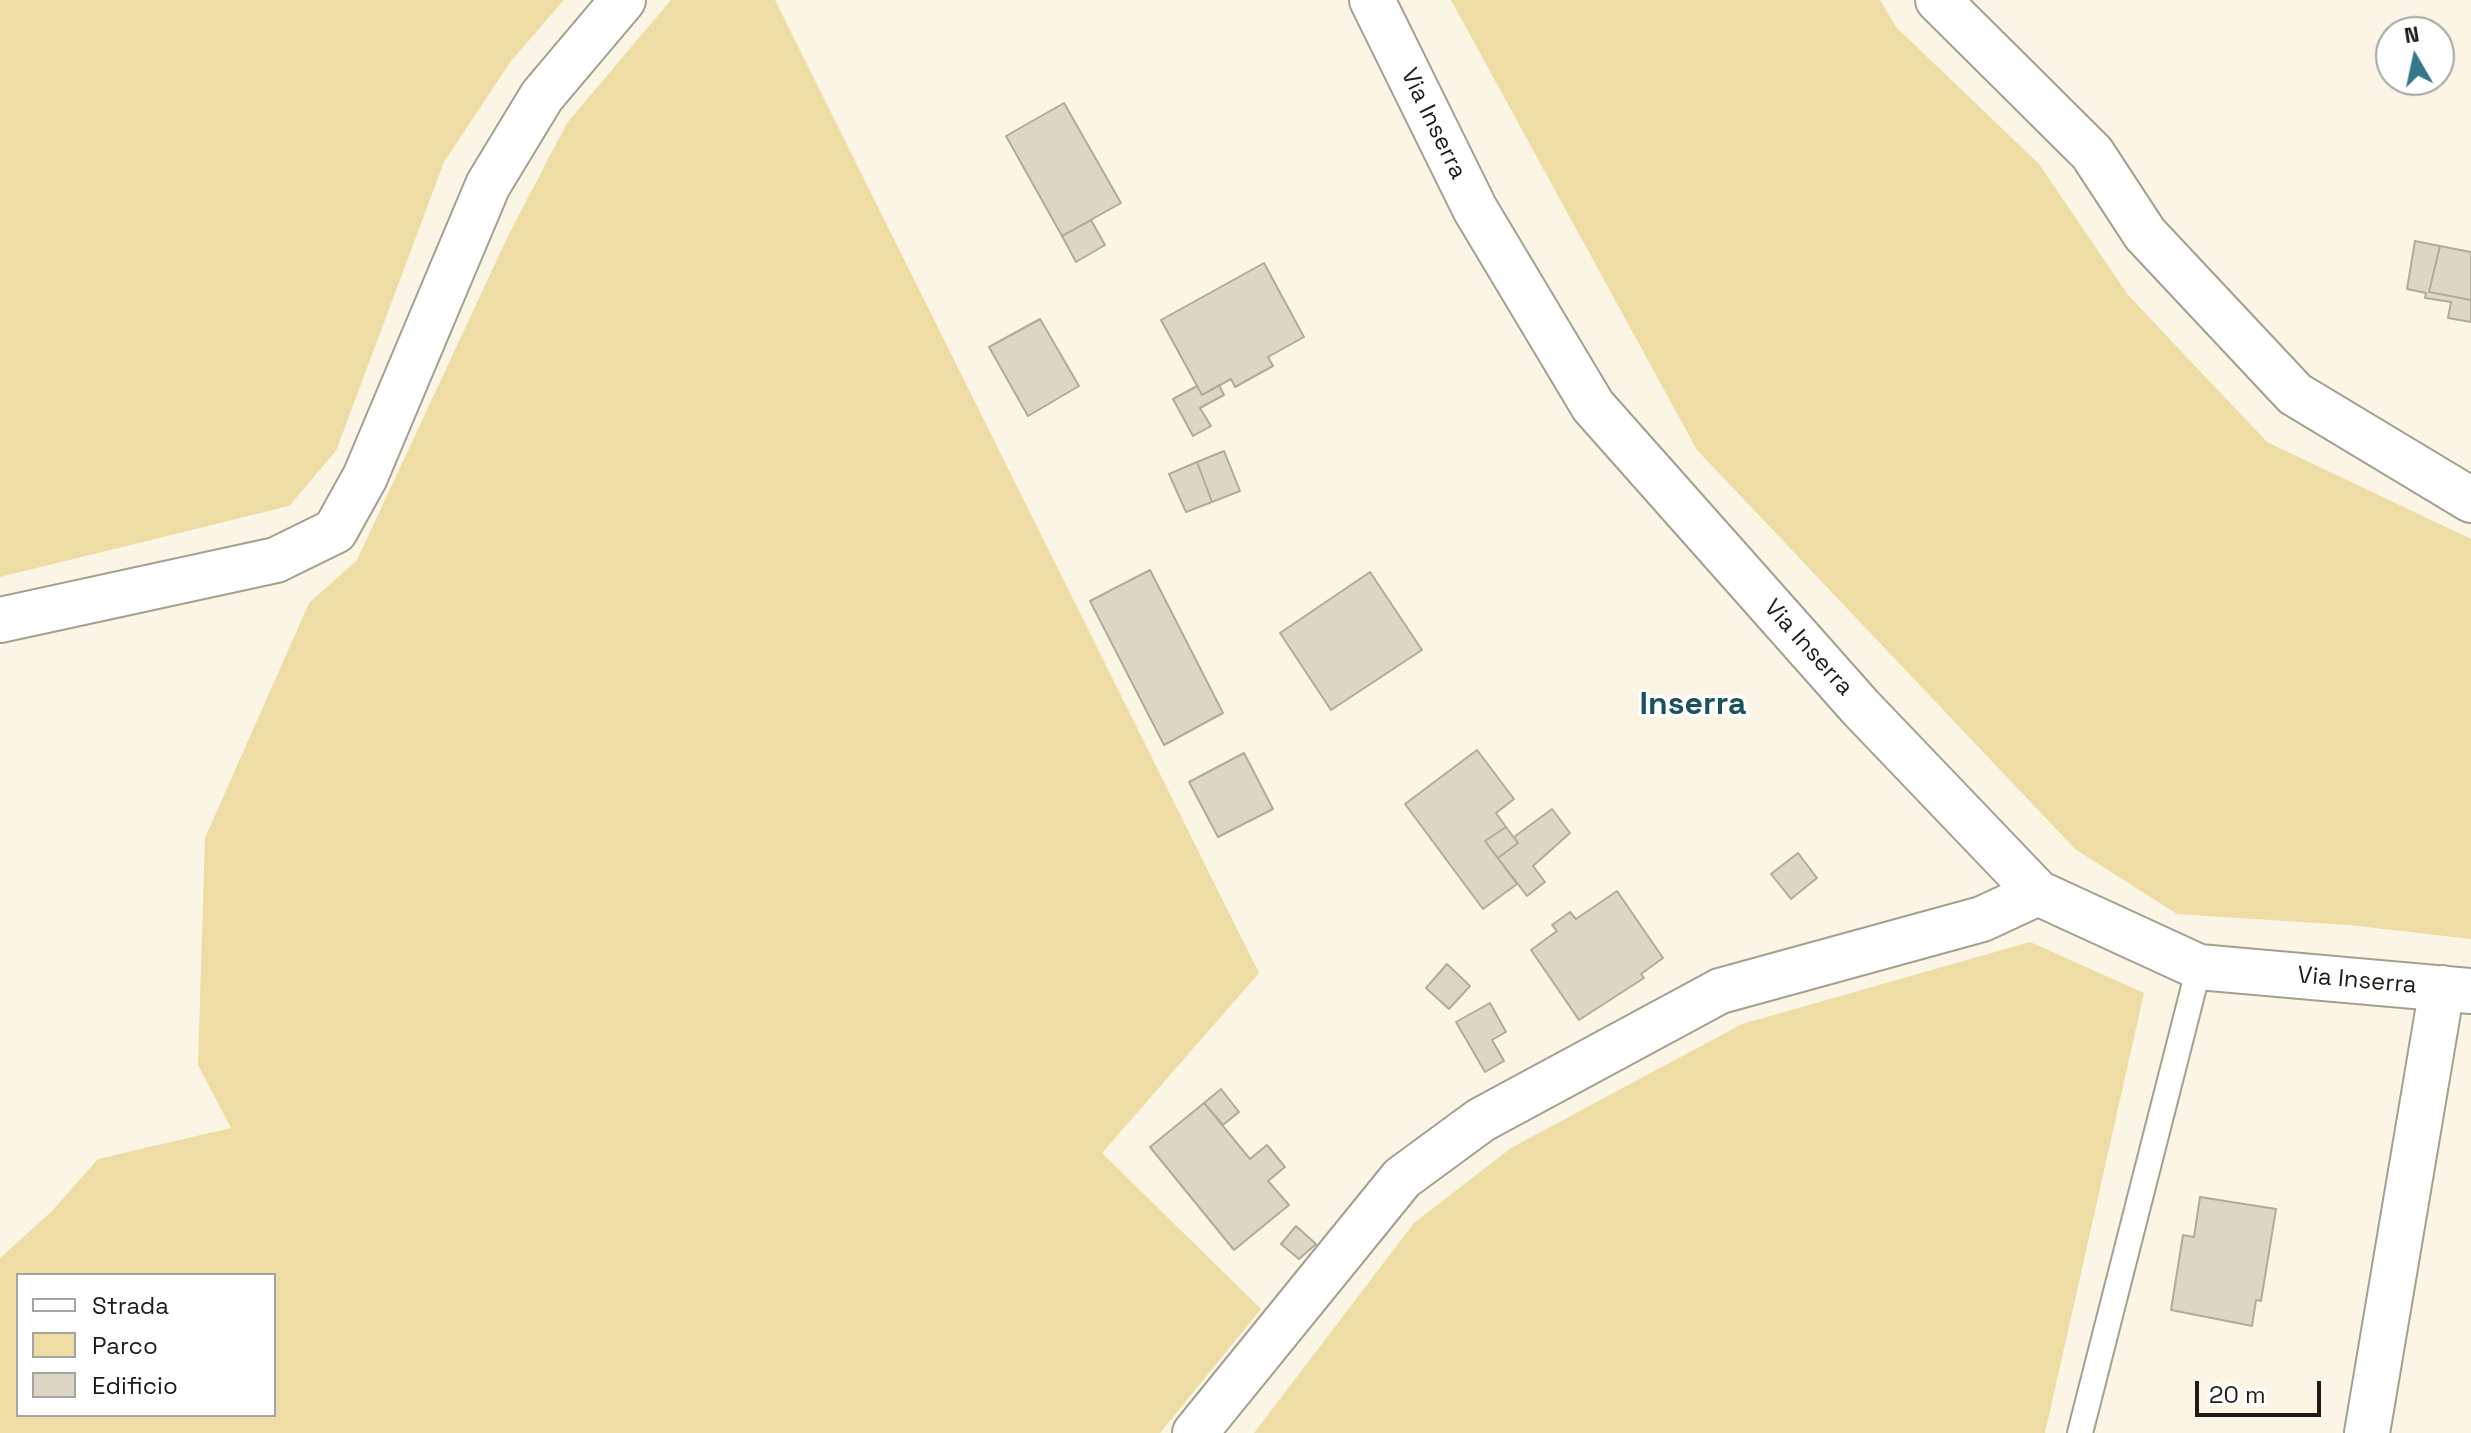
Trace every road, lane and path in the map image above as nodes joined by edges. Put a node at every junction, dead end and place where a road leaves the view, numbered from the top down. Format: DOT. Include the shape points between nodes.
graph roads {
  1 [pos="623,0"];
  2 [pos="1372,0"];
  3 [pos="1938,0"];
  4 [pos="2471,500"];
  5 [pos="0,620"];
  6 [pos="2038,893"];
  7 [pos="2199,967"];
  8 [pos="2456,990"];
  9 [pos="1195,1433"];
  10 [pos="2080,1433"];
  11 [pos="2367,1433"];
  1 -- 5 [label="street" via="542,96 488,185 365,477 335,531 276,560"];
  2 -- 6 [label="street, Via Inserra" via="1475,209 1593,406 1861,708"];
  3 -- 4 [label="street" via="2092,153 2145,234 2295,394"];
  6 -- 7 [label="street, Via Inserra"];
  6 -- 9 [label="street" via="1982,919 1720,991 1481,1120 1402,1178"];
  7 -- 8 [label="street, Via Inserra"];
  7 -- 10 [label="lane"];
  8 -- 11 [label="street"];
}
